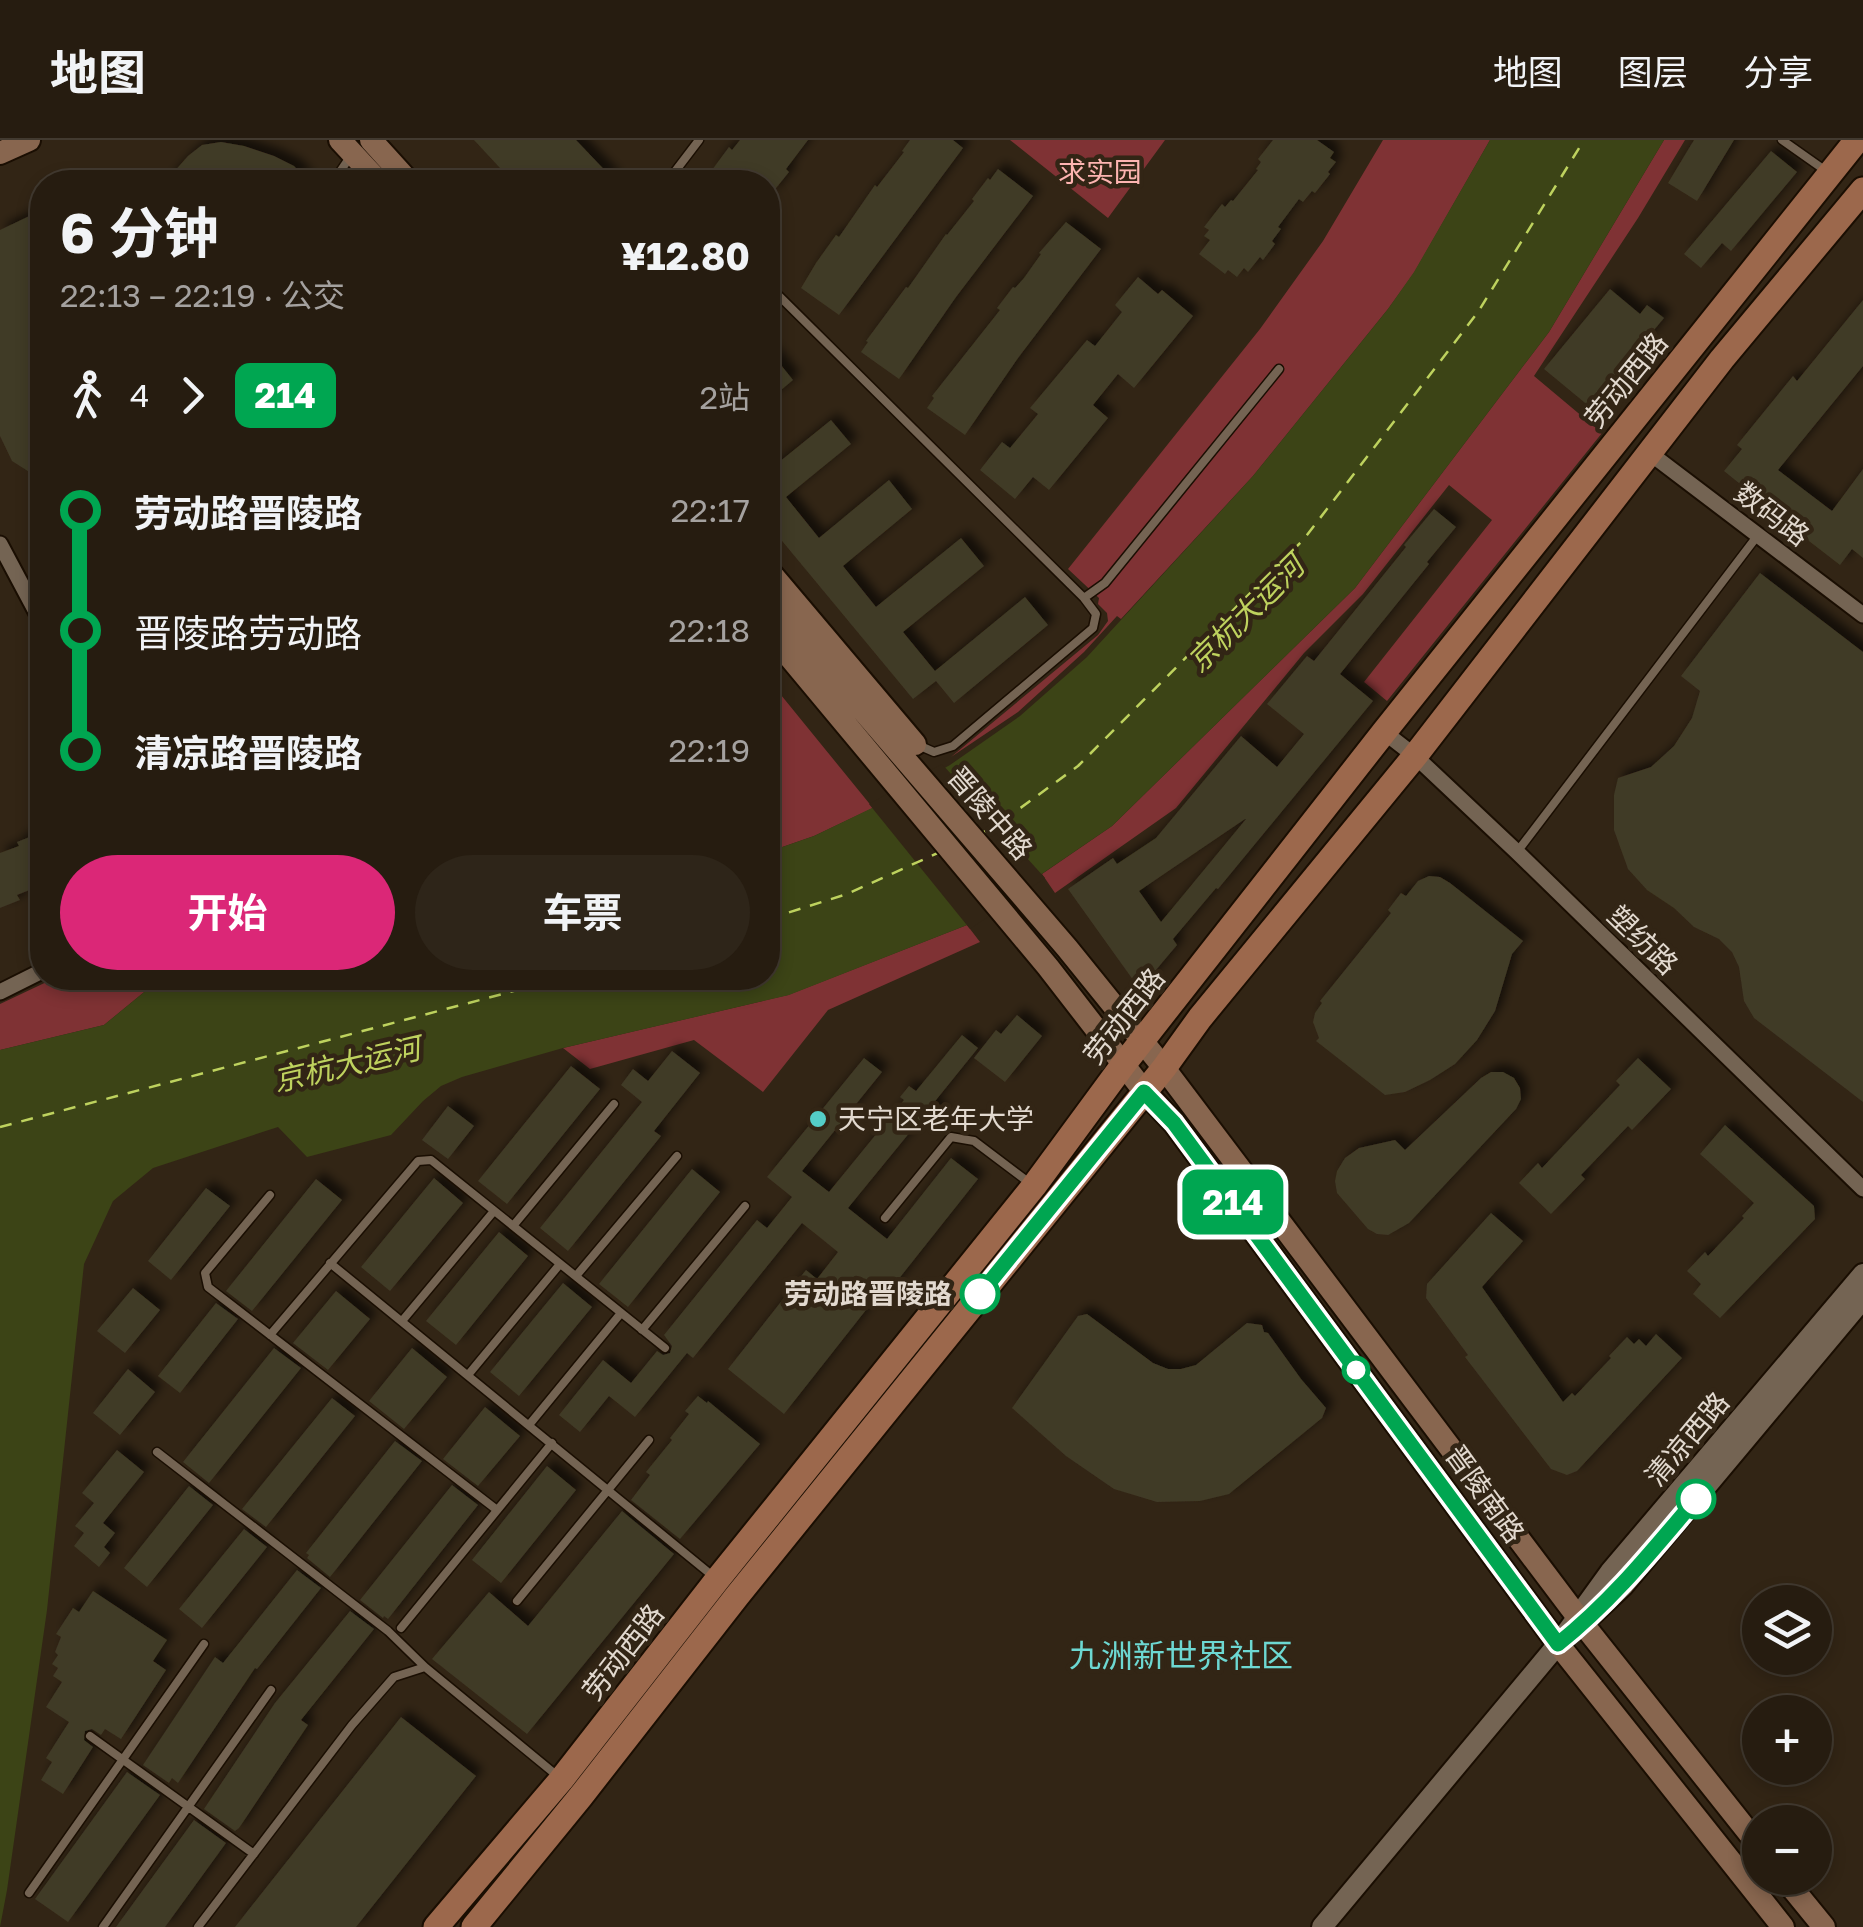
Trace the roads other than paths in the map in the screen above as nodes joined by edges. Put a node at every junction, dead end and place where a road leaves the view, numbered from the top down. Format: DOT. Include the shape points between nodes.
graph roads {
  1 [pos="28,140"];
  2 [pos="380,140"];
  3 [pos="699,140"];
  4 [pos="1782,140"];
  5 [pos="1857,140"];
  6 [pos="355,144"];
  7 [pos="0,153"];
  8 [pos="339,170"];
  9 [pos="386,170"];
  10 [pos="393,170"];
  11 [pos="676,170"];
  12 [pos="1830,174"];
  13 [pos="1863,190"];
  14 [pos="780,297"];
  15 [pos="1279,369"];
  16 [pos="1651,454"];
  17 [pos="1758,535"];
  18 [pos="0,544"];
  19 [pos="780,585"];
  20 [pos="30,592"];
  21 [pos="26,594"];
  22 [pos="1084,598"];
  23 [pos="30,601"];
  24 [pos="780,613"];
  25 [pos="1863,615"];
  26 [pos="780,646"];
  27 [pos="1384,732"];
  28 [pos="908,750"];
  29 [pos="1414,756"];
  30 [pos="1518,852"];
  31 [pos="30,977"];
  32 [pos="0,992"];
  33 [pos="1142,1041"];
  34 [pos="1122,1066"];
  35 [pos="1164,1068"];
  36 [pos="1144,1092"];
  37 [pos="614,1104"];
  38 [pos="676,1156"];
  39 [pos="1034,1186"];
  40 [pos="1863,1188"];
  41 [pos="270,1195"];
  42 [pos="745,1206"];
  43 [pos="494,1210"];
  44 [pos="885,1218"];
  45 [pos="513,1226"];
  46 [pos="330,1263"];
  47 [pos="560,1264"];
  48 [pos="1863,1274"];
  49 [pos="576,1276"];
  50 [pos="1863,1299"];
  51 [pos="621,1313"];
  52 [pos="402,1321"];
  53 [pos="642,1330"];
  54 [pos="270,1335"];
  55 [pos="665,1348"];
  56 [pos="468,1375"];
  57 [pos="529,1425"];
  58 [pos="649,1440"];
  59 [pos="552,1444"];
  60 [pos="157,1452"];
  61 [pos="608,1489"];
  62 [pos="497,1510"];
  63 [pos="717,1580"];
  64 [pos="517,1601"];
  65 [pos="1580,1621"];
  66 [pos="401,1628"];
  67 [pos="204,1644"];
  68 [pos="1558,1644"];
  69 [pos="425,1667"];
  70 [pos="271,1690"];
  71 [pos="90,1736"];
  72 [pos="122,1760"];
  73 [pos="562,1780"];
  74 [pos="188,1807"];
  75 [pos="1742,1824"];
  76 [pos="254,1854"];
  77 [pos="29,1893"];
  78 [pos="1798,1895"];
  79 [pos="103,1927"];
  80 [pos="198,1927"];
  81 [pos="436,1927"];
  82 [pos="474,1927"];
  83 [pos="1322,1927"];
  84 [pos="1783,1927"];
  85 [pos="1824,1927"];
  1 -- 7 [label="main road"];
  2 -- 10 [label="main road"];
  3 -- 11 [label="lane"];
  4 -- 12 [label="lane"];
  5 -- 12 [label="main road, 劳动西路"];
  6 -- 8 [label="lane"];
  6 -- 9 [label="main road"];
  12 -- 27 [label="main road, 劳动西路"];
  13 -- 16 [label="main road, 劳动西路"];
  14 -- 22 [label="lane"];
  15 -- 22 [label="lane" via="1106,583"];
  16 -- 17 [label="street, 数码路"];
  16 -- 29 [label="main road, 劳动西路"];
  17 -- 25 [label="street, 数码路"];
  17 -- 30 [label="lane"];
  18 -- 21 [label="street"];
  19 -- 28 [label="main road"];
  20 -- 21 [label="lane"];
  21 -- 23 [label="street"];
  22 -- 28 [label="lane" via="1096,614 1093,628 952,746"];
  24 -- 28 [label="main road, 晋陵中路"];
  26 -- 34 [label="main road, 晋陵中路" via="1048,967"];
  27 -- 29 [label="street, 塑纺路"];
  27 -- 33 [label="main road, 劳动西路"];
  28 -- 33 [label="main road, 晋陵中路"];
  29 -- 30 [label="street, 塑纺路"];
  29 -- 35 [label="main road, 劳动西路"];
  30 -- 40 [label="street, 塑纺路"];
  31 -- 32 [label="street"];
  33 -- 34 [label="main road, 劳动西路"];
  33 -- 35 [label="main road, 晋陵中路"];
  34 -- 36 [label="main road, 晋陵中路"];
  34 -- 39 [label="main road, 劳动西路"];
  35 -- 36 [label="main road, 劳动西路"];
  35 -- 65 [label="main road, 晋陵南路"];
  36 -- 68 [label="main road, 晋陵南路" via="1174,1123"];
  36 -- 82 [label="main road, 劳动西路"];
  37 -- 45 [label="lane"];
  38 -- 49 [label="lane"];
  39 -- 44 [label="lane" via="974,1141 952,1137"];
  39 -- 63 [label="main road, 劳动西路"];
  41 -- 54 [label="lane" via="206,1273 208,1287"];
  42 -- 53 [label="lane"];
  43 -- 45 [label="lane"];
  43 -- 46 [label="lane" via="431,1160 418,1161"];
  43 -- 52 [label="lane"];
  45 -- 47 [label="lane"];
  46 -- 52 [label="lane"];
  46 -- 54 [label="lane"];
  47 -- 49 [label="lane"];
  47 -- 56 [label="lane"];
  48 -- 65 [label="street, 清凉西路" via="1610,1572"];
  49 -- 51 [label="lane"];
  50 -- 65 [label="street, 清凉西路" via="1623,1586"];
  51 -- 53 [label="lane"];
  51 -- 57 [label="lane"];
  52 -- 56 [label="lane"];
  53 -- 55 [label="lane"];
  54 -- 62 [label="lane"];
  56 -- 57 [label="lane"];
  57 -- 59 [label="lane"];
  58 -- 61 [label="lane"];
  59 -- 61 [label="lane"];
  59 -- 62 [label="lane"];
  60 -- 69 [label="lane"];
  61 -- 63 [label="lane"];
  61 -- 64 [label="lane"];
  62 -- 66 [label="lane"];
  63 -- 73 [label="main road, 劳动西路"];
  65 -- 68 [label="street, 清凉西路"];
  65 -- 75 [label="main road, 晋陵南路"];
  67 -- 72 [label="lane"];
  68 -- 83 [label="street, 清凉西路"];
  68 -- 84 [label="main road, 晋陵南路"];
  69 -- 73 [label="lane"];
  69 -- 76 [label="lane" via="394,1676"];
  70 -- 74 [label="lane"];
  71 -- 72 [label="lane"];
  72 -- 74 [label="lane"];
  72 -- 77 [label="lane"];
  73 -- 81 [label="main road, 劳动西路"];
  74 -- 76 [label="lane"];
  74 -- 79 [label="lane"];
  76 -- 80 [label="lane"];
  78 -- 85 [label="main road"];
}
